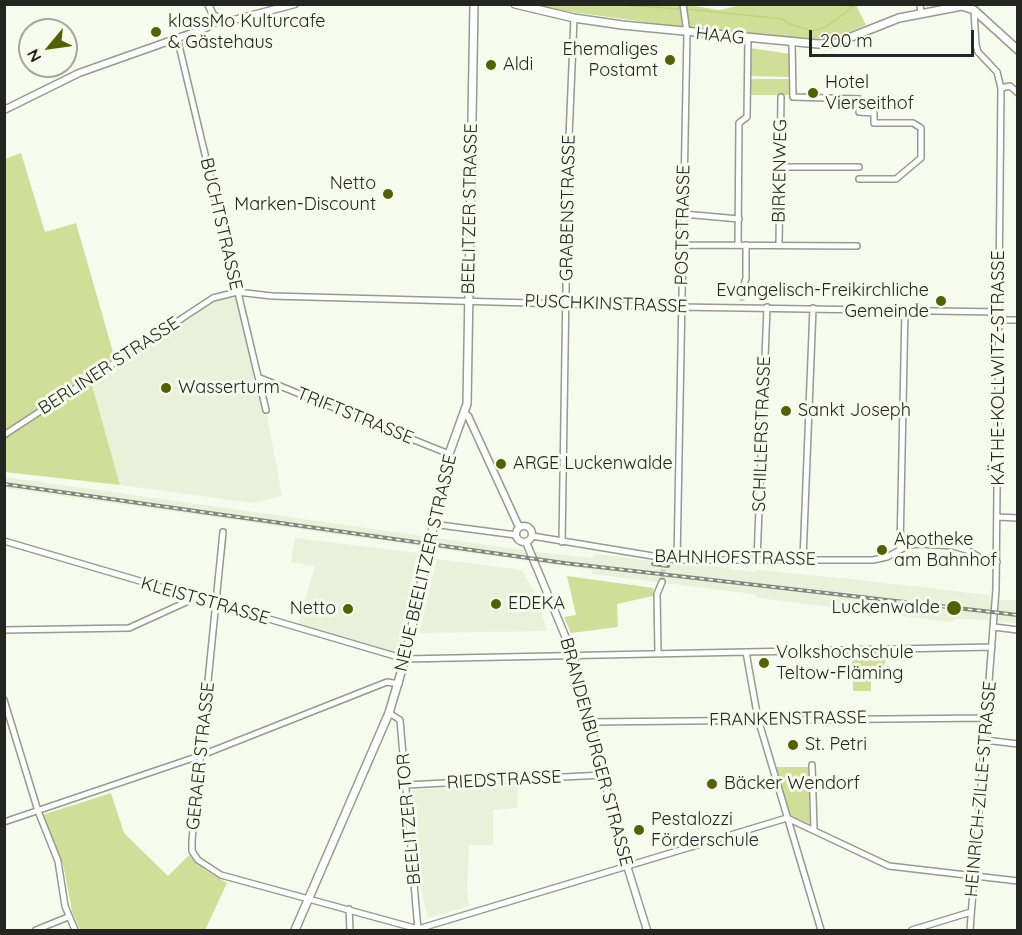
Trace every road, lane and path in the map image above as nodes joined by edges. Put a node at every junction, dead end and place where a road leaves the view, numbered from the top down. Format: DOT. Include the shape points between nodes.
graph roads {
  1 [pos="208,4"];
  2 [pos="474,4"];
  3 [pos="515,4"];
  4 [pos="920,4"];
  5 [pos="292,5"];
  6 [pos="684,5"];
  7 [pos="956,5"];
  8 [pos="976,7"];
  9 [pos="921,14"];
  10 [pos="574,18"];
  11 [pos="219,20"];
  12 [pos="687,33"];
  13 [pos="177,37"];
  14 [pos="748,39"];
  15 [pos="792,42"];
  16 [pos="1017,50"];
  17 [pos="1001,88"];
  18 [pos="1017,93"];
  19 [pos="781,97"];
  20 [pos="4,110"];
  21 [pos="780,167"];
  22 [pos="859,167"];
  23 [pos="859,179"];
  24 [pos="683,214"];
  25 [pos="739,219"];
  26 [pos="683,245"];
  27 [pos="738,245"];
  28 [pos="746,245"];
  29 [pos="779,245"];
  30 [pos="856,246"];
  31 [pos="742,291"];
  32 [pos="237,292"];
  33 [pos="213,298"];
  34 [pos="469,301"];
  35 [pos="567,303"];
  36 [pos="682,307"];
  37 [pos="767,308"];
  38 [pos="813,308"];
  39 [pos="905,310"];
  40 [pos="999,312"];
  41 [pos="999,320"];
  42 [pos="1017,321"];
  43 [pos="260,378"];
  44 [pos="266,410"];
  45 [pos="465,414"];
  46 [pos="4,435"];
  47 [pos="449,454"];
  48 [pos="998,517"];
  49 [pos="1017,518"];
  50 [pos="432,524"];
  51 [pos="519,527"];
  52 [pos="224,532"];
  53 [pos="516,535"];
  54 [pos="532,536"];
  55 [pos="4,541"];
  56 [pos="526,542"];
  57 [pos="562,542"];
  58 [pos="900,548"];
  59 [pos="803,559"];
  60 [pos="677,560"];
  61 [pos="757,560"];
  62 [pos="997,562"];
  63 [pos="662,582"];
  64 [pos="195,598"];
  65 [pos="218,604"];
  66 [pos="994,627"];
  67 [pos="4,630"];
  68 [pos="1017,630"];
  69 [pos="992,647"];
  70 [pos="746,652"];
  71 [pos="658,654"];
  72 [pos="573,655"];
  73 [pos="405,659"];
  74 [pos="399,684"];
  75 [pos="4,700"];
  76 [pos="389,713"];
  77 [pos="986,718"];
  78 [pos="758,719"];
  79 [pos="590,722"];
  80 [pos="985,740"];
  81 [pos="1017,744"];
  82 [pos="202,755"];
  83 [pos="812,765"];
  84 [pos="603,775"];
  85 [pos="406,785"];
  86 [pos="38,811"];
  87 [pos="787,818"];
  88 [pos="4,822"];
  89 [pos="814,829"];
  90 [pos="627,866"];
  91 [pos="974,876"];
  92 [pos="1017,881"];
  93 [pos="308,899"];
  94 [pos="349,909"];
  95 [pos="971,912"];
  96 [pos="68,917"];
  97 [pos="36,930"];
  98 [pos="75,930"];
  99 [pos="295,930"];
  100 [pos="350,930"];
  101 [pos="418,930"];
  102 [pos="646,930"];
  103 [pos="821,930"];
  104 [pos="912,930"];
  105 [pos="970,930"];
  1 -- 11 [label="street"];
  2 -- 34 [label="main road, BEELITZER STRASSE"];
  3 -- 10 [label="main road, HAAG"];
  4 -- 9 [label="street"];
  5 -- 11 [label="street" via="234,21"];
  6 -- 12 [label="street, POSTSTRASSE"];
  7 -- 8 [label="main road, HAAG"];
  7 -- 9 [label="main road, HAAG"];
  8 -- 16 [label="main road"];
  8 -- 17 [label="street" via="978,52 997,72"];
  9 -- 15 [label="main road, HAAG" via="884,22 836,43"];
  10 -- 12 [label="main road, HAAG"];
  10 -- 35 [label="street, GRABENSTRASSE"];
  11 -- 13 [label="street"];
  12 -- 14 [label="main road, HAAG"];
  12 -- 24 [label="street, POSTSTRASSE"];
  13 -- 20 [label="street" via="79,73"];
  13 -- 32 [label="street, BUCHTSTRASSE"];
  14 -- 15 [label="main road, HAAG"];
  14 -- 25 [label="street" via="747,117 739,123"];
  15 -- 23 [label="street" via="793,98 859,99 859,112 874,113 874,123 913,123 921,128 921,158 896,178"];
  17 -- 18 [label="street" via="1010,86"];
  17 -- 40 [label="street, KÄTHE-KOLLWITZ-STRASSE"];
  19 -- 21 [label="street, BIRKENWEG"];
  21 -- 22 [label="street"];
  21 -- 29 [label="street, BIRKENWEG"];
  24 -- 25 [label="street"];
  24 -- 26 [label="street, POSTSTRASSE"];
  25 -- 27 [label="street"];
  26 -- 27 [label="street"];
  26 -- 36 [label="street, POSTSTRASSE"];
  27 -- 28 [label="street"];
  28 -- 29 [label="street"];
  28 -- 31 [label="street"];
  29 -- 30 [label="street"];
  32 -- 33 [label="street, PUSCHKINSTRASSE"];
  32 -- 34 [label="street, PUSCHKINSTRASSE"];
  32 -- 43 [label="street, BUCHTSTRASSE"];
  33 -- 46 [label="street, BERLINER STRASSE"];
  34 -- 35 [label="street, PUSCHKINSTRASSE"];
  34 -- 45 [label="main road, BEELITZER STRASSE"];
  35 -- 36 [label="street, PUSCHKINSTRASSE"];
  35 -- 57 [label="street, GRABENSTRASSE"];
  36 -- 37 [label="street, PUSCHKINSTRASSE" via="742,304"];
  36 -- 60 [label="street, POSTSTRASSE"];
  37 -- 38 [label="street, PUSCHKINSTRASSE"];
  37 -- 61 [label="street, SCHILLERSTRASSE"];
  38 -- 39 [label="street, PUSCHKINSTRASSE"];
  38 -- 59 [label="street"];
  39 -- 40 [label="street, PUSCHKINSTRASSE"];
  39 -- 58 [label="street"];
  40 -- 41 [label="street, KÄTHE-KOLLWITZ-STRASSE"];
  41 -- 42 [label="street"];
  41 -- 48 [label="street, KÄTHE-KOLLWITZ-STRASSE"];
  43 -- 44 [label="street, BUCHTSTRASSE"];
  43 -- 47 [label="street, TRIFTSTRASSE"];
  45 -- 47 [label="main road, NEUE BEELITZER STRASSE"];
  45 -- 51 [label="street"];
  47 -- 50 [label="main road, NEUE BEELITZER STRASSE"];
  48 -- 49 [label="street"];
  48 -- 62 [label="street, KÄTHE-KOLLWITZ-STRASSE"];
  50 -- 53 [label="street"];
  50 -- 73 [label="main road, NEUE BEELITZER STRASSE"];
  51 -- 53 [label="street"];
  51 -- 54 [label="street" via="527,526"];
  52 -- 65 [label="street, GERAER STRASSE"];
  53 -- 56 [label="street"];
  54 -- 56 [label="street"];
  54 -- 57 [label="street, BAHNHOFSTRASSE"];
  55 -- 64 [label="street, KLEISTSTRASSE"];
  56 -- 72 [label="street, BRANDENBURGER STRASSE"];
  57 -- 60 [label="street, BAHNHOFSTRASSE"];
  58 -- 59 [label="street, BAHNHOFSTRASSE" via="873,560"];
  58 -- 62 [label="street, BAHNHOFSTRASSE" via="921,544 953,546 987,562"];
  59 -- 61 [label="street, BAHNHOFSTRASSE"];
  60 -- 61 [label="street, BAHNHOFSTRASSE"];
  62 -- 66 [label="street, KÄTHE-KOLLWITZ-STRASSE"];
  63 -- 71 [label="street" via="657,594"];
  64 -- 65 [label="street, KLEISTSTRASSE"];
  64 -- 67 [label="street" via="129,628"];
  65 -- 73 [label="street, KLEISTSTRASSE"];
  65 -- 82 [label="street, GERAER STRASSE"];
  66 -- 68 [label="street"];
  66 -- 69 [label="street, KÄTHE-KOLLWITZ-STRASSE"];
  69 -- 70 [label="street, KLEISTSTRASSE"];
  69 -- 77 [label="street, HEINRICH-ZILLE-STRASSE"];
  70 -- 71 [label="street, KLEISTSTRASSE"];
  70 -- 78 [label="street"];
  71 -- 72 [label="street, KLEISTSTRASSE"];
  72 -- 73 [label="street, KLEISTSTRASSE"];
  72 -- 79 [label="street, BRANDENBURGER STRASSE"];
  73 -- 74 [label="main road, NEUE BEELITZER STRASSE"];
  74 -- 76 [label="main road, NEUE BEELITZER STRASSE"];
  74 -- 82 [label="street" via="387,682"];
  75 -- 86 [label="street"];
  76 -- 85 [label="street, BEELITZER TOR" via="400,720"];
  76 -- 93 [label="main road, NEUE BEELITZER STRASSE"];
  77 -- 78 [label="street, FRANKENSTRASSE"];
  77 -- 80 [label="street, HEINRICH-ZILLE-STRASSE"];
  78 -- 79 [label="street, FRANKENSTRASSE"];
  78 -- 87 [label="street"];
  79 -- 84 [label="street, BRANDENBURGER STRASSE"];
  80 -- 81 [label="street"];
  80 -- 91 [label="street, HEINRICH-ZILLE-STRASSE"];
  82 -- 86 [label="street"];
  82 -- 93 [label="street, GERAER STRASSE" via="192,840 192,851 198,860 221,875"];
  83 -- 89 [label="street"];
  84 -- 85 [label="street, RIEDSTRASSE"];
  84 -- 90 [label="street, BRANDENBURGER STRASSE"];
  85 -- 101 [label="street, BEELITZER TOR"];
  86 -- 88 [label="street"];
  86 -- 96 [label="street" via="58,861"];
  87 -- 89 [label="street"];
  87 -- 90 [label="street"];
  87 -- 103 [label="street"];
  89 -- 91 [label="street" via="889,866"];
  90 -- 101 [label="street"];
  90 -- 102 [label="street, BRANDENBURGER STRASSE"];
  91 -- 92 [label="street"];
  91 -- 95 [label="street, HEINRICH-ZILLE-STRASSE"];
  93 -- 94 [label="street, GERAER STRASSE"];
  93 -- 99 [label="main road, NEUE BEELITZER STRASSE"];
  94 -- 100 [label="street"];
  94 -- 101 [label="street, GERAER STRASSE"];
  95 -- 104 [label="street"];
  95 -- 105 [label="street, HEINRICH-ZILLE-STRASSE"];
  96 -- 97 [label="street"];
  96 -- 98 [label="street"];
}
